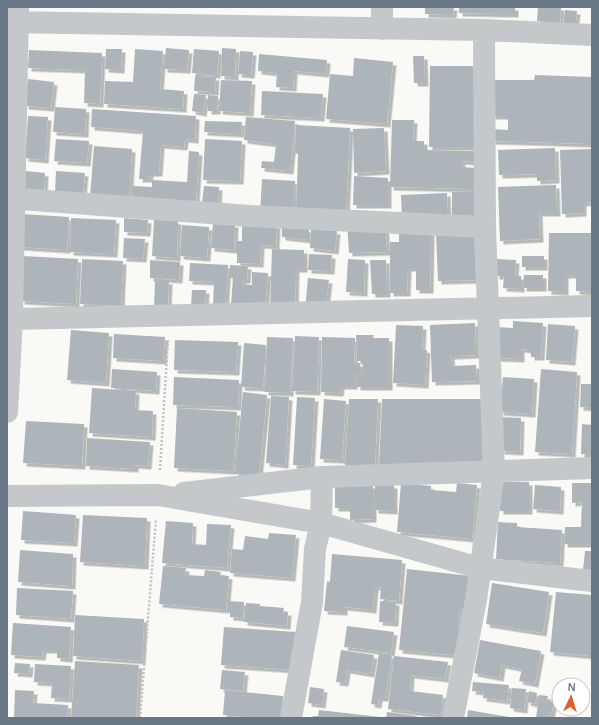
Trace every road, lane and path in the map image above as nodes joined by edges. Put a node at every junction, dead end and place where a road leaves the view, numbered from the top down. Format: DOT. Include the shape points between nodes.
graph roads {
  1 [pos="382,7"];
  2 [pos="14,17"];
  3 [pos="382,28"];
  4 [pos="484,30"];
  5 [pos="592,35"];
  6 [pos="11,199"];
  7 [pos="485,227"];
  8 [pos="592,306"];
  9 [pos="488,308"];
  10 [pos="170,316"];
  11 [pos="12,319"];
  12 [pos="7,412"];
  13 [pos="592,468"];
  14 [pos="494,472"];
  15 [pos="322,477"];
  16 [pos="7,496"];
  17 [pos="158,496"];
  18 [pos="321,523"];
  19 [pos="480,568"];
  20 [pos="592,581"];
  21 [pos="140,718"];
  22 [pos="291,718"];
  23 [pos="453,718"];
  1 -- 3 [label="street"];
  2 -- 3 [label="street"];
  2 -- 6 [label="street"];
  3 -- 4 [label="street"];
  4 -- 5 [label="street"];
  4 -- 7 [label="street"];
  6 -- 7 [label="street" via="250,216"];
  6 -- 11 [label="street"];
  7 -- 9 [label="street"];
  8 -- 9 [label="street"];
  9 -- 10 [label="street"];
  9 -- 14 [label="street"];
  10 -- 11 [label="street"];
  10 -- 17 [label="path"];
  11 -- 12 [label="street"];
  13 -- 14 [label="street"];
  14 -- 15 [label="street"];
  14 -- 19 [label="street"];
  15 -- 17 [label="street"];
  15 -- 18 [label="street"];
  16 -- 17 [label="street"];
  17 -- 18 [label="street"];
  17 -- 21 [label="path"];
  18 -- 19 [label="street"];
  18 -- 22 [label="street" via="316,549 312,602"];
  19 -- 20 [label="street"];
  19 -- 23 [label="street"];
}
